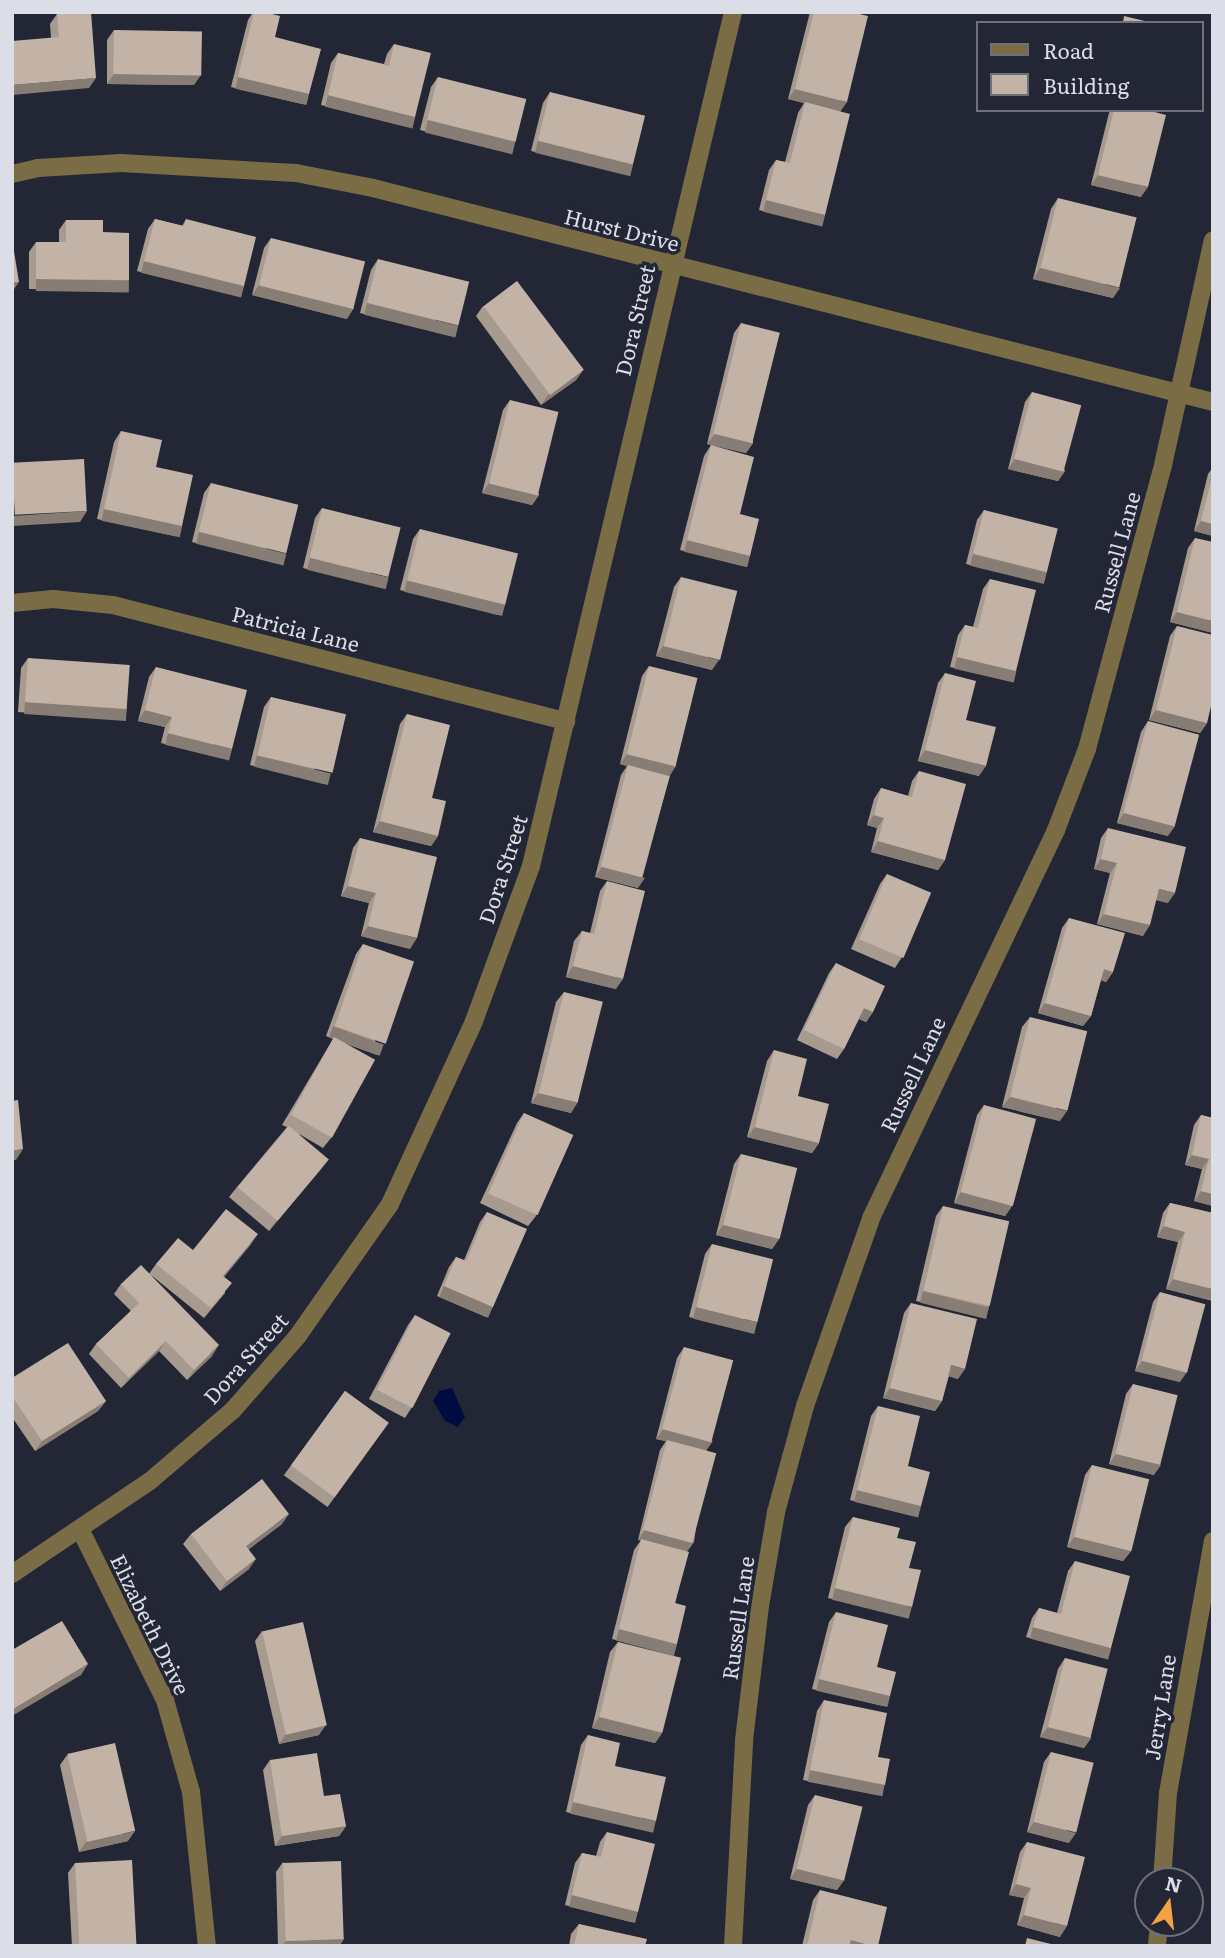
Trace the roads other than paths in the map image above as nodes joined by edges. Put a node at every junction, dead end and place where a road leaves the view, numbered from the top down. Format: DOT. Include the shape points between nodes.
graph roads {
  1 [pos="733,12"];
  2 [pos="12,174"];
  3 [pos="1213,240"];
  4 [pos="669,264"];
  5 [pos="1179,393"];
  6 [pos="1213,402"];
  7 [pos="12,603"];
  8 [pos="566,721"];
  9 [pos="81,1531"];
  10 [pos="1213,1541"];
  11 [pos="12,1574"];
  12 [pos="1163,1867"];
  13 [pos="207,1946"];
  14 [pos="733,1946"];
  1 -- 4 [label="street, Dora Street"];
  2 -- 4 [label="street, Hurst Drive" via="121,163 296,173 373,188"];
  3 -- 5 [label="street, Russell Lane"];
  4 -- 5 [label="street, Hurst Drive"];
  4 -- 8 [label="street, Dora Street"];
  5 -- 6 [label="street, Hurst Drive"];
  5 -- 14 [label="street, Russell Lane" via="1087,749 1056,830 872,1216 805,1406 776,1512 760,1606 744,1740"];
  7 -- 8 [label="street, Patricia Lane" via="53,599 113,604"];
  8 -- 9 [label="street, Dora Street" via="531,866 474,1021 390,1204 297,1337 233,1410 150,1481"];
  9 -- 11 [label="street, Dora Street"];
  9 -- 13 [label="street, Elizabeth Drive" via="165,1700 191,1792"];
  10 -- 12 [label="street, Jerry Lane" via="1168,1793"];
}
